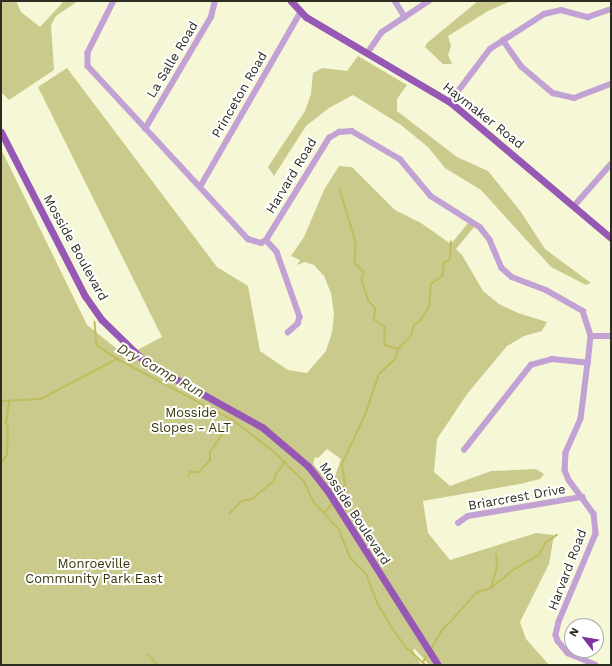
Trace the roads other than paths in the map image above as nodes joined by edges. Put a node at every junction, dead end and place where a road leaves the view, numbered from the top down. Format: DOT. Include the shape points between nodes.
graph roads {
  1 [pos="114,1"];
  2 [pos="215,1"];
  3 [pos="290,1"];
  4 [pos="395,1"];
  5 [pos="429,1"];
  6 [pos="611,9"];
  7 [pos="300,13"];
  8 [pos="405,17"];
  9 [pos="503,40"];
  10 [pos="368,52"];
  11 [pos="611,84"];
  12 [pos="450,102"];
  13 [pos="145,129"];
  14 [pos="1,132"];
  15 [pos="611,164"];
  16 [pos="200,187"];
  17 [pos="574,206"];
  18 [pos="611,238"];
  19 [pos="266,240"];
  20 [pos="288,333"];
  21 [pos="591,336"];
  22 [pos="611,336"];
  23 [pos="588,363"];
  24 [pos="464,450"];
  25 [pos="582,498"];
  26 [pos="458,523"];
  27 [pos="438,665"];
  28 [pos="596,665"];
  1 -- 13 [label="street" via="88,53 87,61 91,70"];
  2 -- 13 [label="street, La Salle Road" via="208,22"];
  3 -- 7 [label="main road, Haymaker Road"];
  4 -- 8 [label="street"];
  5 -- 8 [label="street"];
  6 -- 9 [label="street" via="583,17 561,10 553,11"];
  7 -- 10 [label="main road, Haymaker Road"];
  7 -- 16 [label="street, Princeton Road"];
  8 -- 10 [label="street" via="382,32"];
  9 -- 11 [label="street" via="521,66 553,93 574,98"];
  9 -- 12 [label="street" via="482,55"];
  10 -- 12 [label="main road, Haymaker Road"];
  12 -- 17 [label="main road, Haymaker Road"];
  13 -- 16 [label="street"];
  14 -- 27 [label="main road, Mosside Boulevard" via="78,283 102,320 140,357 262,427 308,466 327,490"];
  15 -- 17 [label="street"];
  16 -- 19 [label="street" via="248,239 261,243"];
  17 -- 18 [label="main road, Haymaker Road"];
  19 -- 20 [label="street" via="276,252 299,312 298,324"];
  19 -- 21 [label="street, Harvard Road" via="328,138 339,132 352,131 400,159 431,196 480,227 490,240 502,268 512,277 546,290 583,311"];
  21 -- 22 [label="street"];
  21 -- 23 [label="street, Harvard Road"];
  23 -- 24 [label="street" via="552,358 531,365"];
  23 -- 25 [label="street, Harvard Road" via="580,425 565,461 569,480"];
  25 -- 26 [label="street, Briarcrest Drive" via="468,516"];
  25 -- 28 [label="street, Harvard Road" via="594,514 596,534 556,635 568,652"];
}
